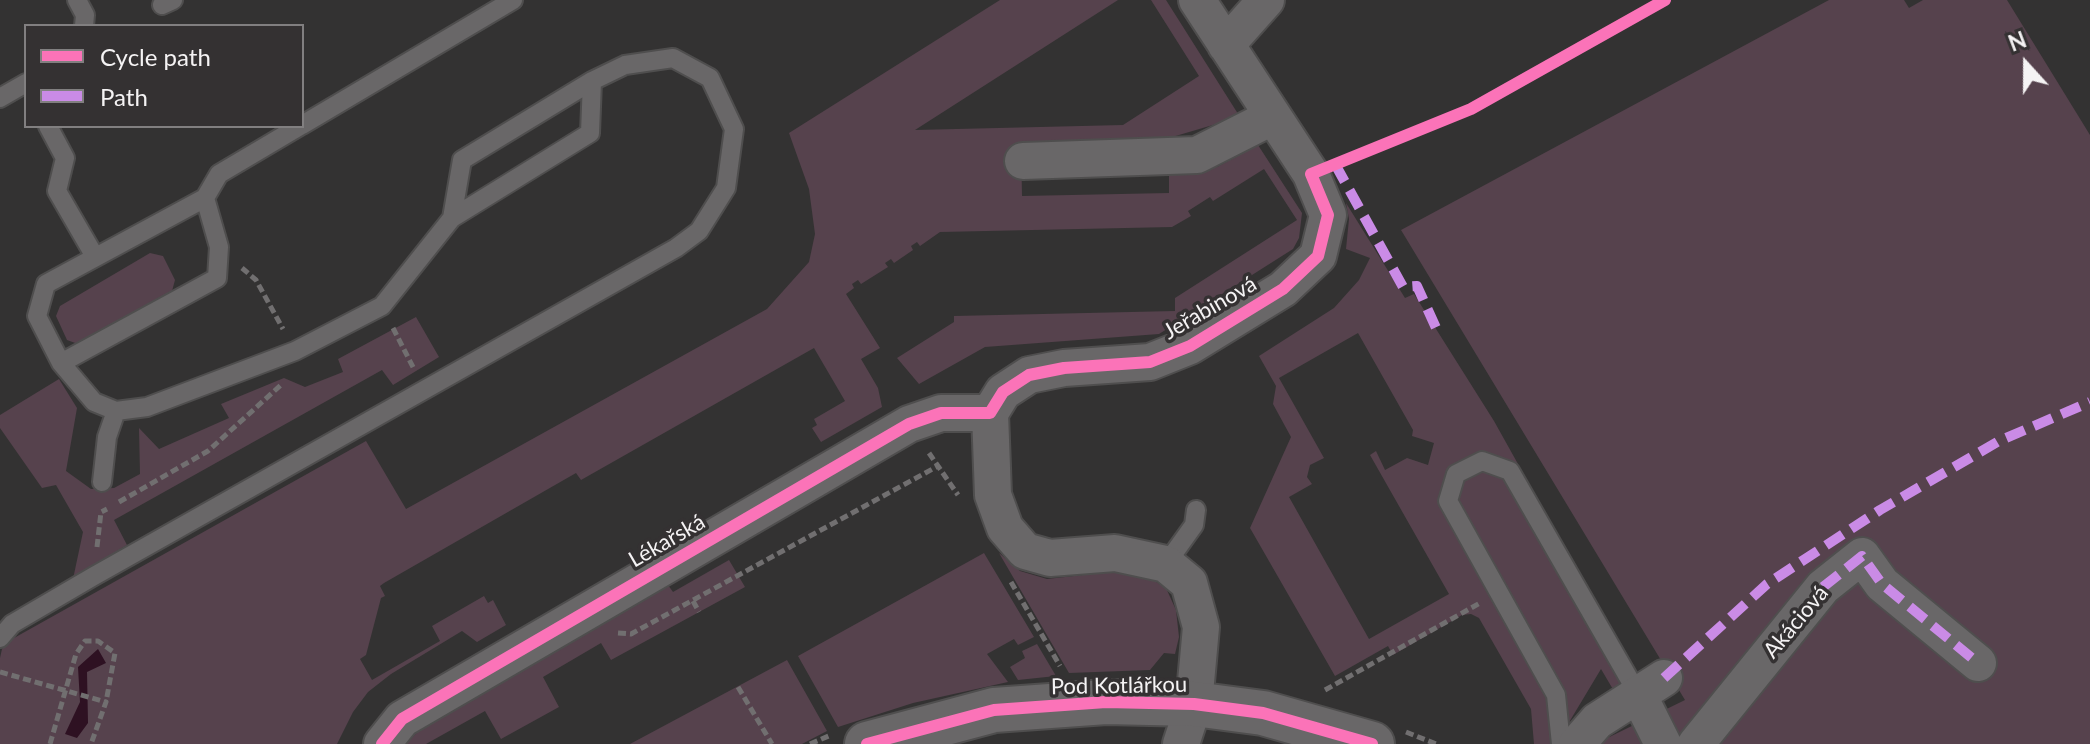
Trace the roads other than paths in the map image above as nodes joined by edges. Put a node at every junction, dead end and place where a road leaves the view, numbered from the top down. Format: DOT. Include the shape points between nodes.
graph roads {
  1 [pos="77,0"];
  2 [pos="513,0"];
  3 [pos="1197,0"];
  4 [pos="1266,0"];
  5 [pos="84,24"];
  6 [pos="1226,45"];
  7 [pos="592,81"];
  8 [pos="24,84"];
  9 [pos="0,98"];
  10 [pos="1272,117"];
  11 [pos="304,123"];
  12 [pos="49,128"];
  13 [pos="296,128"];
  14 [pos="1023,161"];
  15 [pos="205,198"];
  16 [pos="452,218"];
  17 [pos="94,255"];
  18 [pos="61,363"];
  19 [pos="116,411"];
  20 [pos="990,413"];
  21 [pos="102,482"];
  22 [pos="1196,510"];
  23 [pos="1166,564"];
  24 [pos="0,638"];
  25 [pos="1978,663"];
  26 [pos="1652,687"];
  27 [pos="1188,724"];
  28 [pos="382,744"];
  29 [pos="867,744"];
  30 [pos="1372,744"];
  31 [pos="1561,744"];
  32 [pos="1577,744"];
  33 [pos="1663,744"];
  34 [pos="1696,744"];
  1 -- 5 [label="lane"];
  2 -- 11 [label="lane"];
  3 -- 6 [label="street, Jeřabinová"];
  4 -- 6 [label="street"];
  6 -- 10 [label="street, Jeřabinová"];
  7 -- 16 [label="lane" via="462,160"];
  7 -- 16 [label="lane" via="590,133"];
  7 -- 24 [label="lane" via="625,65 673,58 710,78 734,129 726,188 699,231 94,576 12,624"];
  8 -- 9 [label="lane"];
  10 -- 14 [label="street" via="1197,155"];
  10 -- 20 [label="street, Jeřabinová" via="1311,174 1328,215 1318,256 1283,289 1190,346 1150,362 1029,375 1003,392"];
  12 -- 17 [label="lane" via="65,158 57,191"];
  13 -- 15 [label="lane" via="219,174"];
  15 -- 17 [label="lane"];
  15 -- 18 [label="lane" via="219,247 217,278"];
  16 -- 19 [label="lane" via="382,306 295,351 147,407"];
  17 -- 18 [label="lane" via="46,284 37,316"];
  18 -- 19 [label="lane" via="94,402"];
  19 -- 21 [label="lane"];
  20 -- 23 [label="street" via="993,495 1005,528 1025,551 1050,558 1115,553"];
  20 -- 28 [label="street, Lékařská" via="941,413 909,424 402,719"];
  22 -- 23 [label="lane" via="1194,525"];
  23 -- 27 [label="street" via="1189,583 1201,627"];
  25 -- 34 [label="street, Akáciová" via="1882,584 1862,556 1823,587"];
  26 -- 31 [label="lane" via="1510,471 1482,461 1456,474 1448,501 1556,695"];
  26 -- 32 [label="street" via="1597,721"];
  26 -- 33 [label="street"];
  27 -- 29 [label="street, Pod Kotlářkou" via="1106,702 994,710"];
  27 -- 30 [label="street, Pod Kotlářkou" via="1263,713"];
}
